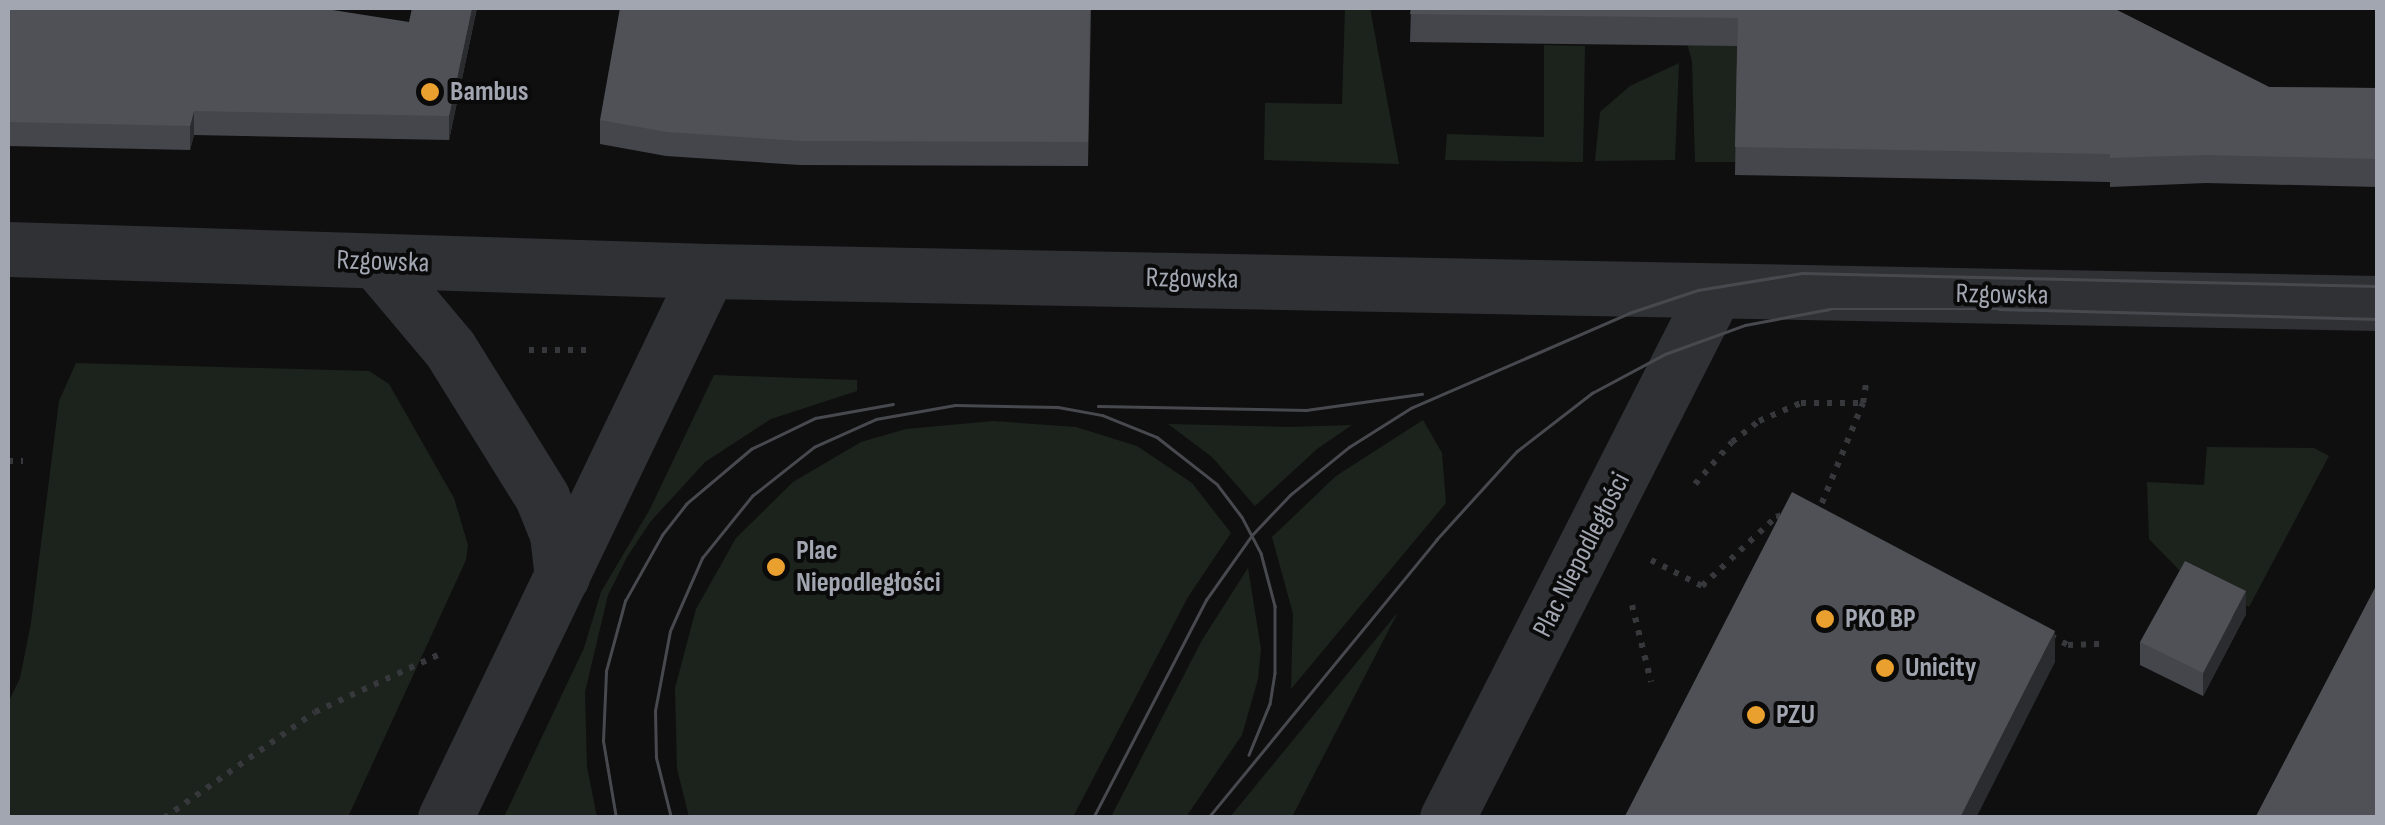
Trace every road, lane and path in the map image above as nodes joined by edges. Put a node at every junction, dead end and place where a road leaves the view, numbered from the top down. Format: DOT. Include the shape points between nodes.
graph roads {
  1 [pos="8,250"];
  2 [pos="376,261"];
  3 [pos="708,271"];
  4 [pos="1715,291"];
  5 [pos="2378,303"];
  6 [pos="524,350"];
  7 [pos="592,350"];
  8 [pos="1866,383"];
  9 [pos="1863,403"];
  10 [pos="8,461"];
  11 [pos="23,461"];
  12 [pos="1692,488"];
  13 [pos="1817,516"];
  14 [pos="1834,525"];
  15 [pos="1661,547"];
  16 [pos="1653,562"];
  17 [pos="1646,575"];
  18 [pos="562,577"];
  19 [pos="1639,588"];
  20 [pos="2035,628"];
  21 [pos="2106,644"];
  22 [pos="444,652"];
  23 [pos="1651,682"];
  24 [pos="164,818"];
  25 [pos="445,818"];
  26 [pos="1447,818"];
  1 -- 2 [label="street, Rzgowska"];
  2 -- 3 [label="street, Rzgowska"];
  2 -- 18 [label="street" via="450,349 542,497 558,534"];
  3 -- 4 [label="street, Rzgowska"];
  3 -- 18 [label="street"];
  4 -- 5 [label="street, Rzgowska"];
  4 -- 26 [label="street, Plac Niepodległości"];
  6 -- 7 [label="path"];
  8 -- 9 [label="path"];
  9 -- 12 [label="path" via="1801,404 1759,421"];
  9 -- 13 [label="path"];
  10 -- 11 [label="path"];
  13 -- 14 [label="path"];
  13 -- 16 [label="path" via="1800,509 1776,517 1702,586"];
  15 -- 16 [label="path"];
  16 -- 17 [label="path"];
  18 -- 25 [label="street"];
  19 -- 23 [label="path" via="1632,602"];
  20 -- 21 [label="path" via="2068,645"];
  22 -- 24 [label="path" via="315,712"];
}
